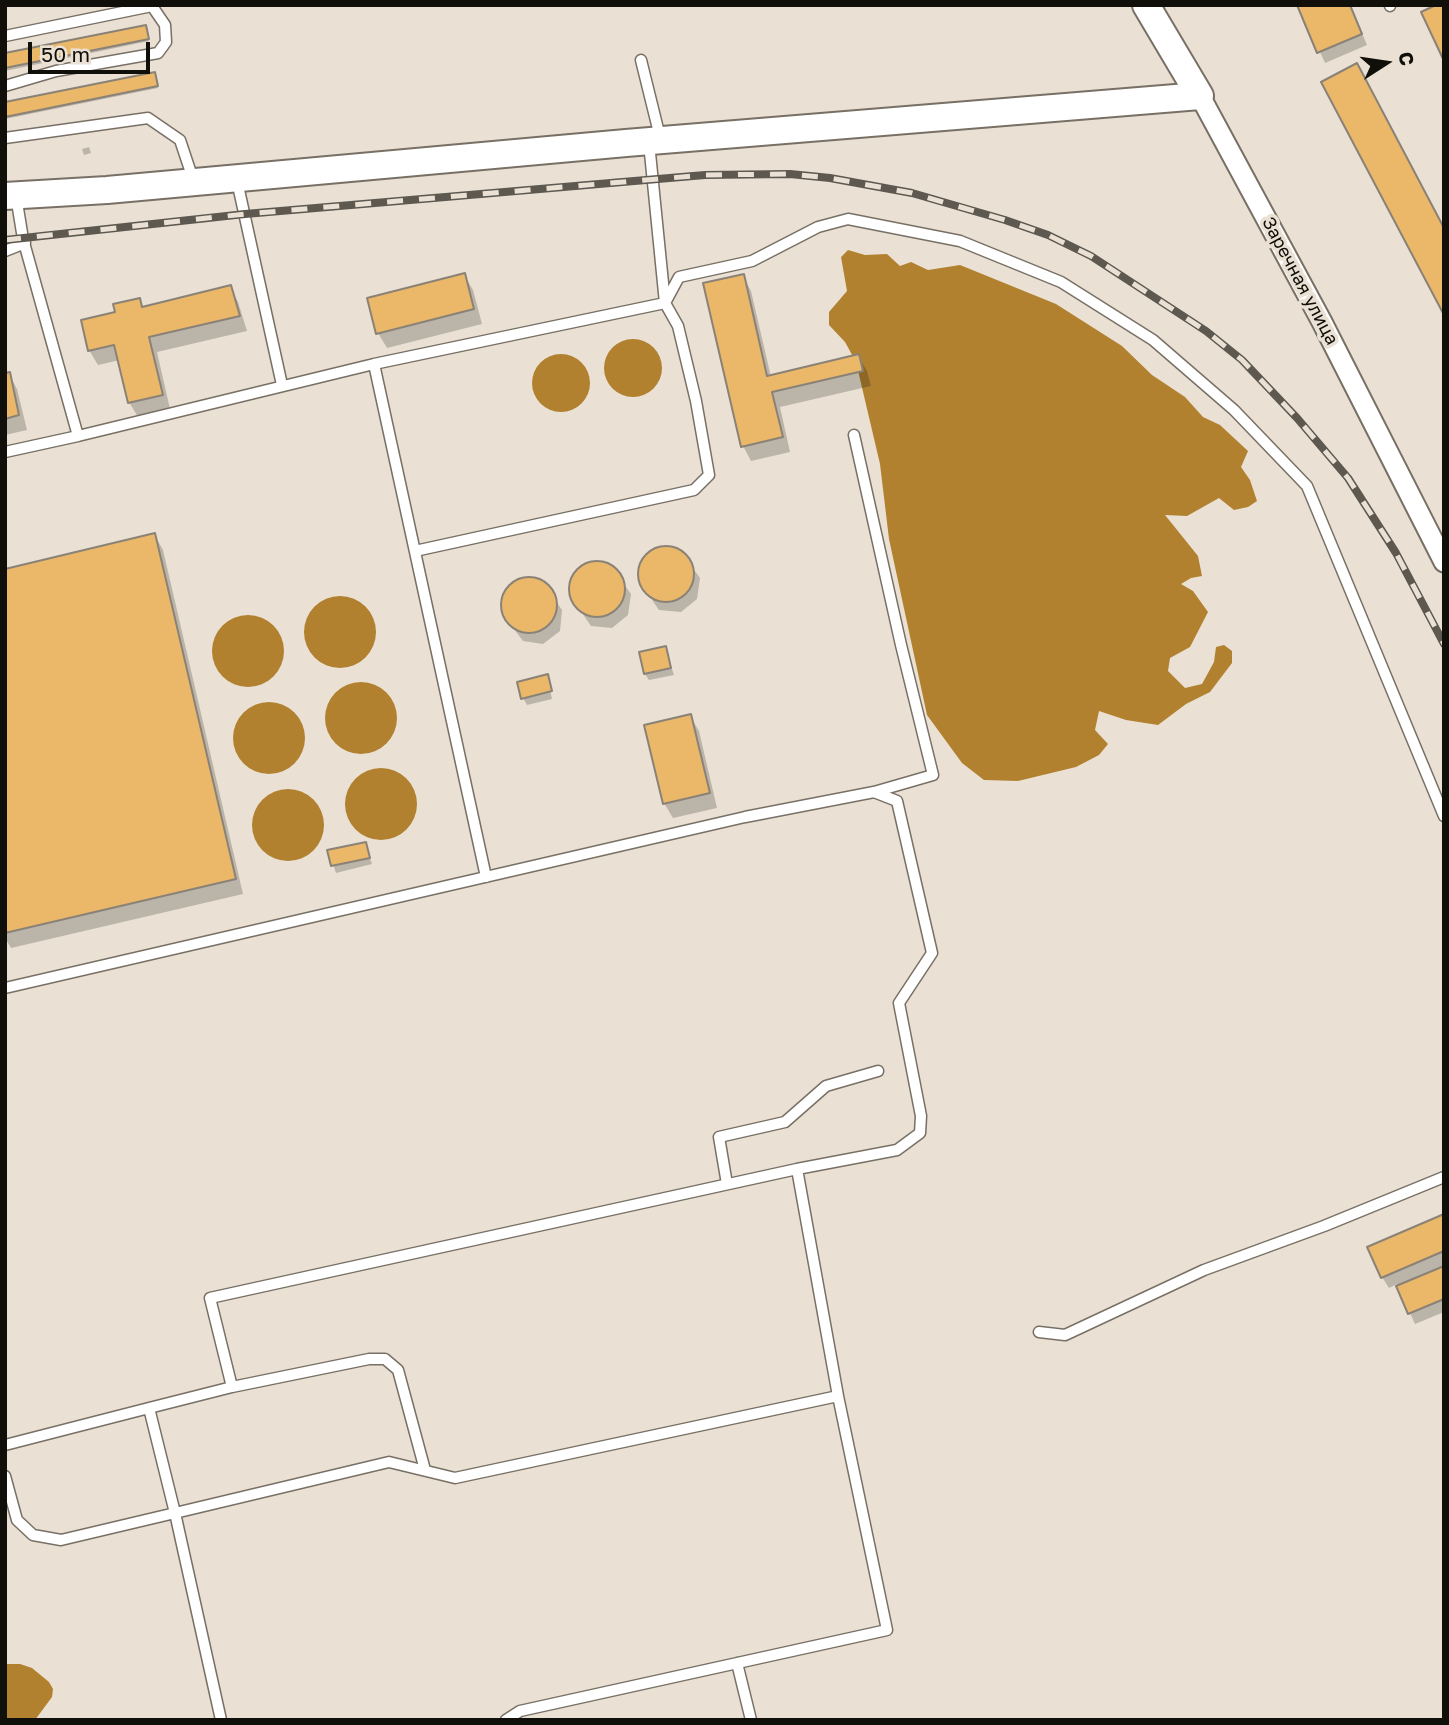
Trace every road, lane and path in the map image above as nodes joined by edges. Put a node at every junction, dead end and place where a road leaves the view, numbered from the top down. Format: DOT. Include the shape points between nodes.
graph roads {
  1 [pos="1147,5"];
  2 [pos="5,36"];
  3 [pos="641,60"];
  4 [pos="5,86"];
  5 [pos="1200,96"];
  6 [pos="5,138"];
  7 [pos="655,141"];
  8 [pos="236,178"];
  9 [pos="193,182"];
  10 [pos="10,195"];
  11 [pos="24,243"];
  12 [pos="5,251"];
  13 [pos="665,303"];
  14 [pos="374,364"];
  15 [pos="282,386"];
  16 [pos="854,435"];
  17 [pos="78,436"];
  18 [pos="5,452"];
  19 [pos="415,551"];
  20 [pos="1444,562"];
  21 [pos="874,792"];
  22 [pos="1444,816"];
  23 [pos="486,877"];
  24 [pos="5,988"];
  25 [pos="878,1071"];
  26 [pos="797,1169"];
  27 [pos="1444,1177"];
  28 [pos="727,1184"];
  29 [pos="1039,1332"];
  30 [pos="232,1387"];
  31 [pos="838,1396"];
  32 [pos="149,1408"];
  33 [pos="5,1445"];
  34 [pos="425,1470"];
  35 [pos="5,1476"];
  36 [pos="175,1513"];
  37 [pos="737,1663"];
  38 [pos="221,1720"];
  39 [pos="506,1720"];
  40 [pos="751,1720"];
  1 -- 5 [label="street, Заречная улица"];
  2 -- 4 [label="lane" via="152,6 165,26 166,42 158,53 56,71"];
  3 -- 7 [label="lane"];
  5 -- 7 [label="street"];
  5 -- 20 [label="street, Заречная улица"];
  6 -- 9 [label="lane" via="148,118 180,140"];
  7 -- 8 [label="street"];
  7 -- 13 [label="lane"];
  8 -- 9 [label="street"];
  8 -- 15 [label="lane"];
  9 -- 10 [label="street"];
  10 -- 11 [label="lane"];
  11 -- 12 [label="lane"];
  11 -- 17 [label="lane"];
  13 -- 14 [label="lane"];
  13 -- 19 [label="lane" via="678,326 709,475 694,490"];
  13 -- 22 [label="lane" via="679,277 752,261 818,227 848,219 960,242 1061,282 1153,340 1234,410 1307,486"];
  14 -- 15 [label="lane"];
  14 -- 19 [label="lane"];
  15 -- 17 [label="lane"];
  16 -- 21 [label="lane" via="933,775"];
  17 -- 18 [label="lane"];
  19 -- 23 [label="lane"];
  21 -- 23 [label="lane"];
  21 -- 26 [label="lane" via="897,801 932,953 899,1003 921,1116 920,1133 897,1150"];
  23 -- 24 [label="lane"];
  25 -- 28 [label="lane" via="826,1086 785,1122 719,1137"];
  26 -- 28 [label="lane"];
  26 -- 31 [label="lane"];
  27 -- 29 [label="lane" via="1204,1270 1065,1335"];
  28 -- 30 [label="lane" via="211,1298"];
  30 -- 32 [label="lane"];
  30 -- 34 [label="lane" via="385,1359 398,1370"];
  31 -- 34 [label="lane" via="455,1478"];
  31 -- 37 [label="lane" via="887,1630"];
  32 -- 33 [label="lane"];
  32 -- 36 [label="lane"];
  34 -- 36 [label="lane" via="389,1462"];
  35 -- 36 [label="lane" via="17,1520 33,1535 61,1540"];
  36 -- 38 [label="lane"];
  37 -- 39 [label="lane" via="520,1711"];
  37 -- 40 [label="lane"];
}
